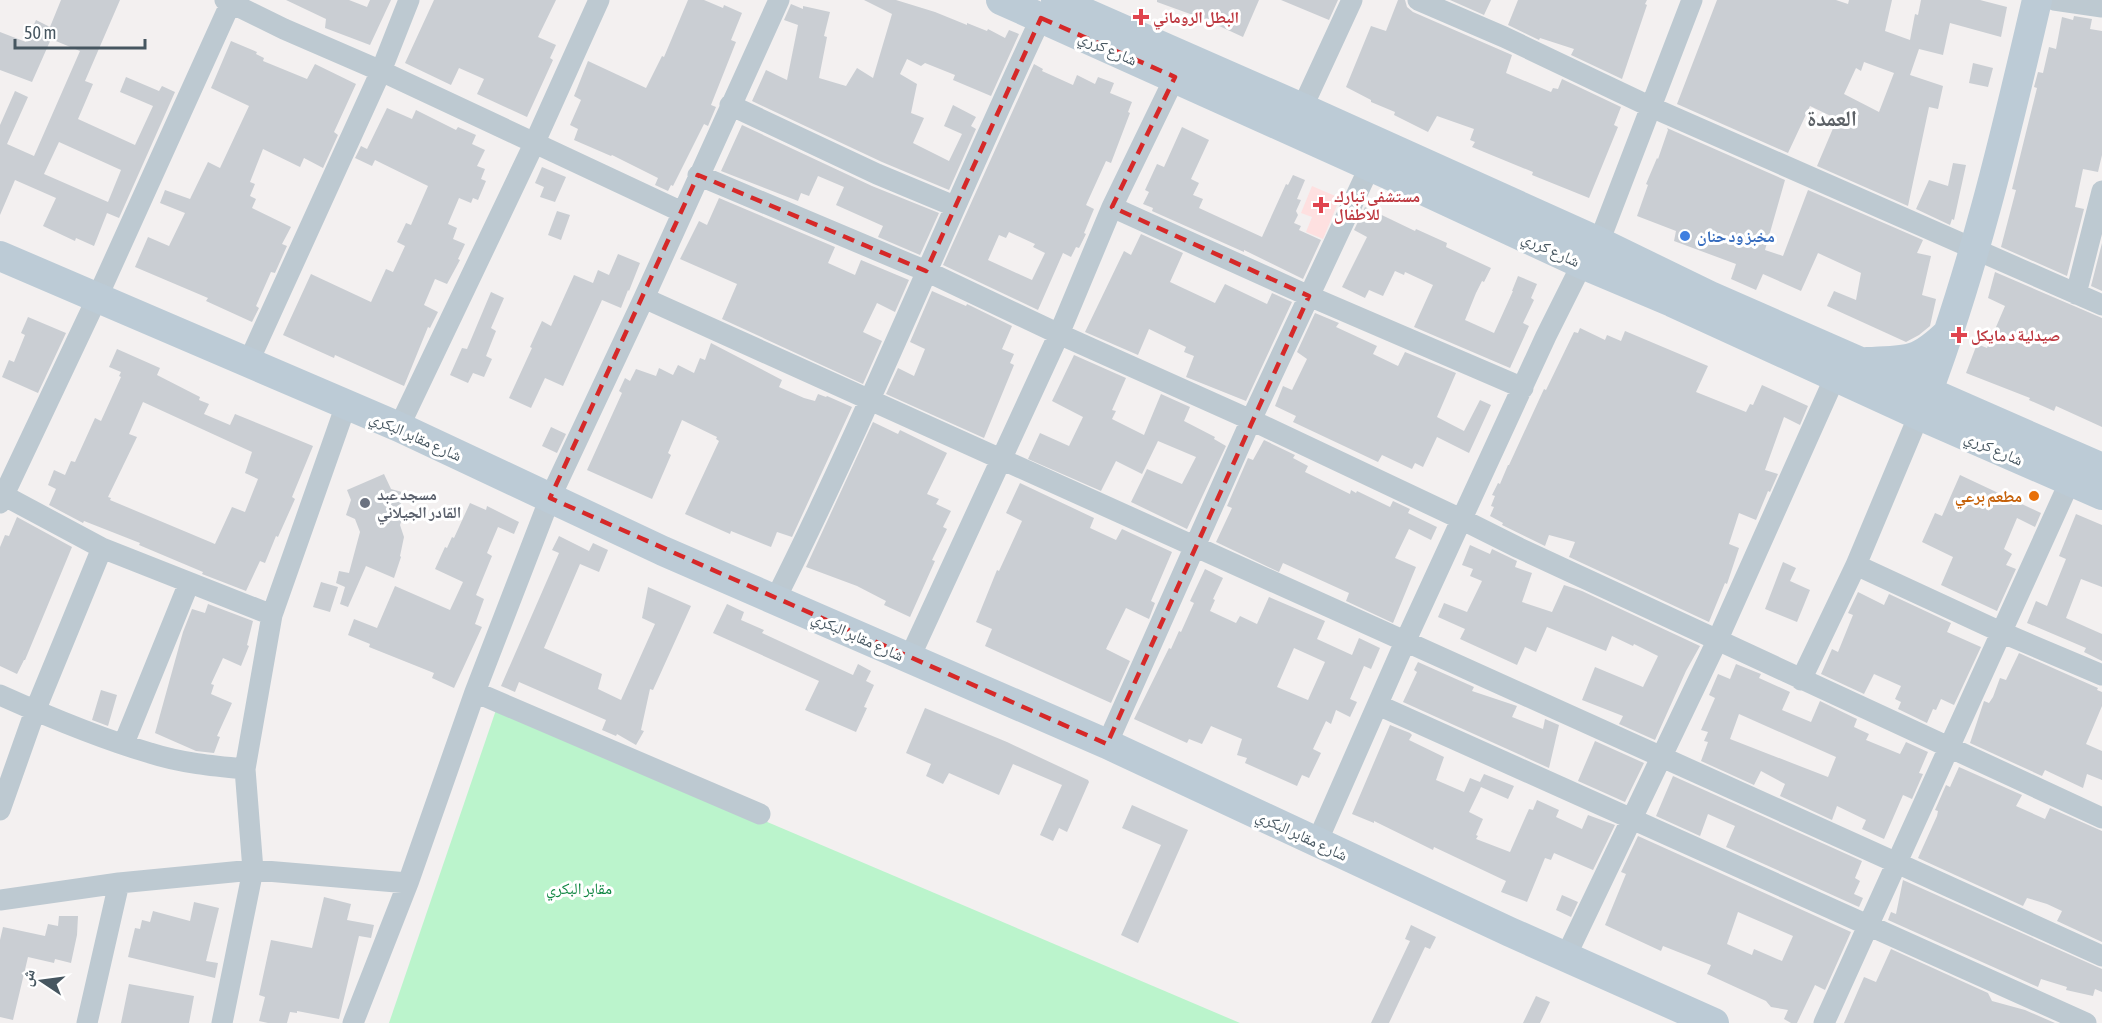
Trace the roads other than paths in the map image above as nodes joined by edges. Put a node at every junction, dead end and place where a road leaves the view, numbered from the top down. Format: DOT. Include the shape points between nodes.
graph roads {
  1 [pos="409,0"];
  2 [pos="599,0"];
  3 [pos="779,0"];
  4 [pos="1001,0"];
  5 [pos="1352,0"];
  6 [pos="1418,0"];
  7 [pos="1692,0"];
  8 [pos="2037,0"];
  9 [pos="2054,0"];
  10 [pos="229,1"];
  11 [pos="2102,8"];
  12 [pos="1049,9"];
  13 [pos="381,71"];
  14 [pos="1175,78"];
  15 [pos="730,105"];
  16 [pos="1651,106"];
  17 [pos="1297,119"];
  18 [pos="534,144"];
  19 [pos="1370,166"];
  20 [pos="698,175"];
  21 [pos="2102,191"];
  22 [pos="954,206"];
  23 [pos="1112,207"];
  24 [pos="682,212"];
  25 [pos="1975,248"];
  26 [pos="1590,253"];
  27 [pos="0,256"];
  28 [pos="926,271"];
  29 [pos="2076,294"];
  30 [pos="1309,296"];
  31 [pos="97,298"];
  32 [pos="644,298"];
  33 [pos="2102,306"];
  34 [pos="1743,323"];
  35 [pos="1948,333"];
  36 [pos="1059,334"];
  37 [pos="1861,362"];
  38 [pos="248,363"];
  39 [pos="1835,377"];
  40 [pos="1523,388"];
  41 [pos="869,402"];
  42 [pos="1923,403"];
  43 [pos="346,405"];
  44 [pos="1251,420"];
  45 [pos="399,427"];
  46 [pos="1000,461"];
  47 [pos="2102,468"];
  48 [pos="2070,481"];
  49 [pos="2102,495"];
  50 [pos="1,498"];
  51 [pos="550,498"];
  52 [pos="1463,520"];
  53 [pos="1195,547"];
  54 [pos="102,548"];
  55 [pos="1856,565"];
  56 [pos="189,583"];
  57 [pos="775,600"];
  58 [pos="272,615"];
  59 [pos="2003,633"];
  60 [pos="1717,641"];
  61 [pos="1405,642"];
  62 [pos="909,659"];
  63 [pos="2102,675"];
  64 [pos="1801,680"];
  65 [pos="475,692"];
  66 [pos="0,696"];
  67 [pos="1378,705"];
  68 [pos="35,711"];
  69 [pos="123,743"];
  70 [pos="1107,744"];
  71 [pos="1949,747"];
  72 [pos="1661,756"];
  73 [pos="245,769"];
  74 [pos="0,810"];
  75 [pos="760,814"];
  76 [pos="2102,818"];
  77 [pos="1632,819"];
  78 [pos="1317,842"];
  79 [pos="1898,863"];
  80 [pos="253,870"];
  81 [pos="118,883"];
  82 [pos="408,883"];
  83 [pos="0,900"];
  84 [pos="1869,926"];
  85 [pos="1566,956"];
  86 [pos="2102,956"];
  87 [pos="87,1023"];
  88 [pos="222,1023"];
  89 [pos="353,1023"];
  90 [pos="1714,1023"];
  91 [pos="1824,1023"];
  92 [pos="2086,1023"];
  1 -- 13 [label="street"];
  2 -- 18 [label="street"];
  3 -- 15 [label="street"];
  4 -- 12 [label="main road, شارع كرري"];
  5 -- 17 [label="street"];
  6 -- 16 [label="street"];
  7 -- 16 [label="street"];
  8 -- 25 [label="main road"];
  9 -- 11 [label="street"];
  10 -- 13 [label="street"];
  10 -- 31 [label="street"];
  12 -- 14 [label="main road, شارع كرري"];
  12 -- 17 [label="main road, شارع كرري"];
  12 -- 22 [label="street"];
  13 -- 18 [label="street"];
  13 -- 38 [label="street"];
  14 -- 17 [label="main road, شارع كرري"];
  14 -- 23 [label="street"];
  15 -- 20 [label="street"];
  15 -- 22 [label="street"];
  16 -- 25 [label="street"];
  16 -- 26 [label="street"];
  17 -- 19 [label="main road, شارع كرري"];
  17 -- 26 [label="main road, شارع كرري"];
  18 -- 24 [label="street"];
  18 -- 45 [label="street"];
  19 -- 26 [label="main road, شارع كرري"];
  19 -- 30 [label="street"];
  20 -- 24 [label="street"];
  20 -- 28 [label="street"];
  21 -- 29 [label="street"];
  22 -- 28 [label="street"];
  23 -- 30 [label="street"];
  23 -- 36 [label="street"];
  24 -- 32 [label="street"];
  25 -- 29 [label="street"];
  25 -- 35 [label="main road"];
  26 -- 34 [label="main road, شارع كرري" via="1672,302"];
  26 -- 40 [label="street"];
  27 -- 31 [label="main road, شارع مقابر البكري"];
  28 -- 36 [label="street"];
  28 -- 41 [label="street"];
  29 -- 33 [label="street"];
  30 -- 40 [label="street"];
  30 -- 44 [label="street"];
  31 -- 38 [label="main road, شارع مقابر البكري"];
  31 -- 50 [label="street"];
  32 -- 41 [label="street"];
  32 -- 51 [label="street"];
  34 -- 37 [label="main road, شارع كرري"];
  34 -- 39 [label="main road, شارع كرري"];
  35 -- 37 [label="main road" via="1911,359"];
  35 -- 42 [label="main road"];
  36 -- 44 [label="street"];
  36 -- 46 [label="street"];
  37 -- 42 [label="main road, شارع كرري"];
  38 -- 43 [label="main road, شارع مقابر البكري"];
  39 -- 42 [label="main road, شارع كرري"];
  39 -- 60 [label="street"];
  40 -- 52 [label="street"];
  41 -- 46 [label="street"];
  41 -- 57 [label="street"];
  42 -- 47 [label="main road, شارع كرري"];
  42 -- 48 [label="main road, شارع كرري"];
  42 -- 55 [label="street"];
  43 -- 45 [label="main road, شارع مقابر البكري"];
  43 -- 58 [label="street"];
  44 -- 52 [label="street"];
  44 -- 53 [label="street"];
  45 -- 51 [label="main road, شارع مقابر البكري"];
  46 -- 53 [label="street"];
  46 -- 62 [label="street"];
  48 -- 49 [label="main road, شارع كرري"];
  48 -- 59 [label="street"];
  50 -- 54 [label="street"];
  51 -- 57 [label="main road, شارع مقابر البكري"];
  51 -- 65 [label="street"];
  52 -- 60 [label="street"];
  52 -- 61 [label="street"];
  53 -- 61 [label="street"];
  53 -- 70 [label="street"];
  54 -- 56 [label="street"];
  54 -- 68 [label="street"];
  55 -- 59 [label="street"];
  55 -- 64 [label="street"];
  56 -- 58 [label="street"];
  56 -- 69 [label="street"];
  57 -- 62 [label="main road, شارع مقابر البكري"];
  58 -- 73 [label="street"];
  59 -- 63 [label="street"];
  59 -- 71 [label="street"];
  60 -- 64 [label="street"];
  60 -- 72 [label="street"];
  61 -- 67 [label="street"];
  61 -- 72 [label="street"];
  62 -- 70 [label="main road, شارع مقابر البكري"];
  64 -- 71 [label="street"];
  65 -- 75 [label="street"];
  65 -- 82 [label="street"];
  66 -- 68 [label="street"];
  67 -- 77 [label="street"];
  67 -- 78 [label="street"];
  68 -- 69 [label="street"];
  68 -- 74 [label="street"];
  69 -- 73 [label="street" via="205,765"];
  70 -- 78 [label="main road, شارع مقابر البكري"];
  71 -- 76 [label="street"];
  71 -- 79 [label="street"];
  72 -- 77 [label="street"];
  72 -- 79 [label="street"];
  73 -- 80 [label="street"];
  77 -- 84 [label="street"];
  77 -- 85 [label="street"];
  78 -- 85 [label="main road, شارع مقابر البكري"];
  79 -- 84 [label="street"];
  79 -- 86 [label="street"];
  80 -- 81 [label="street"];
  80 -- 82 [label="street"];
  80 -- 88 [label="street"];
  81 -- 83 [label="street"];
  81 -- 87 [label="street"];
  82 -- 89 [label="street"];
  84 -- 91 [label="street"];
  84 -- 92 [label="street"];
  85 -- 90 [label="main road, شارع مقابر البكري"];
}
